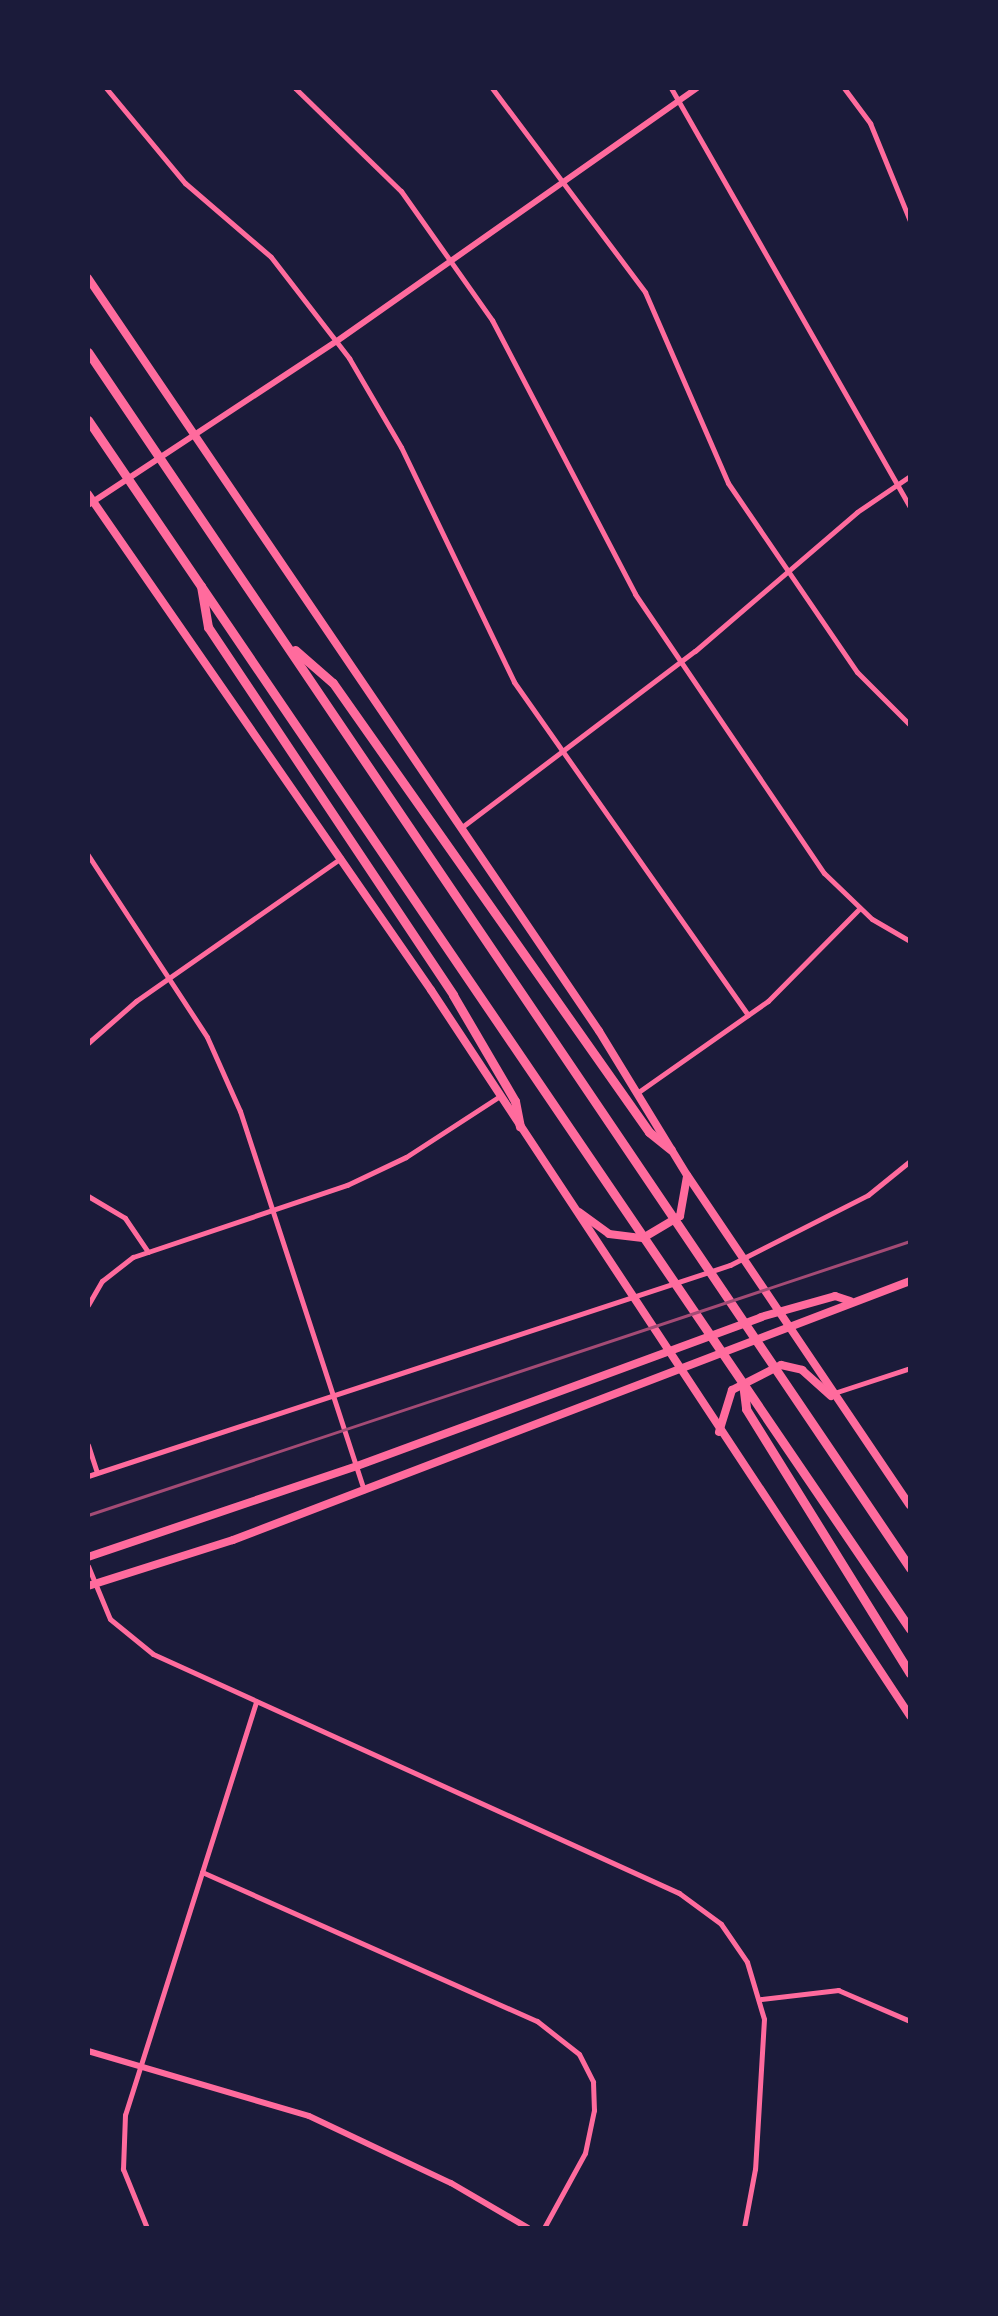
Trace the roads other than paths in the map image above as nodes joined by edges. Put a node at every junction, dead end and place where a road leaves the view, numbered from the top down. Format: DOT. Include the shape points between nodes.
graph roads {
  1 [pos="106,88"];
  2 [pos="295,88"];
  3 [pos="492,88"];
  4 [pos="670,88"];
  5 [pos="697,88"];
  6 [pos="844,88"];
  7 [pos="678,99"];
  8 [pos="566,180"];
  9 [pos="910,221"];
  10 [pos="451,259"];
  11 [pos="88,278"];
  12 [pos="337,341"];
  13 [pos="88,351"];
  14 [pos="88,420"];
  15 [pos="190,437"];
  16 [pos="910,476"];
  17 [pos="898,484"];
  18 [pos="89,500"];
  19 [pos="910,507"];
  20 [pos="788,572"];
  21 [pos="201,584"];
  22 [pos="286,642"];
  23 [pos="681,662"];
  24 [pos="910,726"];
  25 [pos="563,752"];
  26 [pos="462,827"];
  27 [pos="88,855"];
  28 [pos="341,858"];
  29 [pos="859,909"];
  30 [pos="910,941"];
  31 [pos="170,977"];
  32 [pos="748,1015"];
  33 [pos="88,1043"];
  34 [pos="637,1093"];
  35 [pos="500,1096"];
  36 [pos="520,1127"];
  37 [pos="671,1150"];
  38 [pos="910,1162"];
  39 [pos="687,1174"];
  40 [pos="88,1196"];
  41 [pos="572,1206"];
  42 [pos="274,1210"];
  43 [pos="148,1252"];
  44 [pos="910,1280"];
  45 [pos="850,1301"];
  46 [pos="88,1305"];
  47 [pos="781,1311"];
  48 [pos="793,1330"];
  49 [pos="667,1351"];
  50 [pos="910,1368"];
  51 [pos="679,1371"];
  52 [pos="743,1378"];
  53 [pos="336,1393"];
  54 [pos="834,1394"];
  55 [pos="845,1410"];
  56 [pos="720,1433"];
  57 [pos="88,1446"];
  58 [pos="357,1466"];
  59 [pos="97,1473"];
  60 [pos="88,1476"];
  61 [pos="364,1490"];
  62 [pos="910,1505"];
  63 [pos="88,1557"];
  64 [pos="88,1566"];
  65 [pos="910,1568"];
  66 [pos="91,1585"];
  67 [pos="910,1628"];
  68 [pos="910,1672"];
  69 [pos="256,1701"];
  70 [pos="910,1716"];
  71 [pos="202,1872"];
  72 [pos="760,1999"];
  73 [pos="910,2022"];
  74 [pos="88,2051"];
  75 [pos="141,2064"];
  76 [pos="148,2228"];
  77 [pos="528,2228"];
  78 [pos="544,2228"];
  79 [pos="744,2228"];
  1 -- 12 [label="street" via="185,183 271,257"];
  2 -- 10 [label="street" via="401,191"];
  3 -- 8 [label="street"];
  4 -- 7 [label="street"];
  5 -- 7 [label="street"];
  6 -- 9 [label="street" via="870,123"];
  7 -- 8 [label="street"];
  7 -- 17 [label="street"];
  8 -- 10 [label="street"];
  8 -- 20 [label="street" via="645,292 705,440"];
  10 -- 12 [label="street"];
  10 -- 23 [label="street" via="513,354 598,532"];
  11 -- 15 [label="main road"];
  12 -- 15 [label="street"];
  12 -- 25 [label="street" via="401,447 514,682"];
  13 -- 22 [label="highway"];
  14 -- 21 [label="highway"];
  15 -- 18 [label="street"];
  15 -- 26 [label="main road"];
  16 -- 17 [label="street"];
  17 -- 19 [label="street"];
  17 -- 20 [label="street"];
  18 -- 28 [label="main road"];
  20 -- 23 [label="street"];
  20 -- 24 [label="street" via="857,672"];
  21 -- 36 [label="highway" via="208,627 452,995 515,1101"];
  21 -- 52 [label="highway"];
  22 -- 37 [label="highway" via="332,683 649,1132"];
  22 -- 65 [label="highway"];
  23 -- 25 [label="street"];
  23 -- 29 [label="street" via="824,873"];
  25 -- 26 [label="street"];
  25 -- 32 [label="street"];
  26 -- 34 [label="main road"];
  27 -- 31 [label="street"];
  28 -- 31 [label="street"];
  28 -- 35 [label="main road"];
  29 -- 30 [label="street"];
  29 -- 32 [label="street"];
  31 -- 33 [label="street"];
  31 -- 42 [label="street" via="240,1110"];
  32 -- 34 [label="street"];
  34 -- 37 [label="main road"];
  35 -- 36 [label="main road"];
  35 -- 42 [label="street" via="406,1158"];
  36 -- 41 [label="main road"];
  37 -- 39 [label="main road"];
  38 -- 53 [label="street" via="868,1195 753,1256"];
  39 -- 41 [label="main road" via="684,1210 643,1238 609,1234"];
  39 -- 47 [label="main road"];
  40 -- 43 [label="street" via="125,1218"];
  41 -- 49 [label="main road"];
  42 -- 43 [label="street"];
  42 -- 53 [label="street"];
  43 -- 46 [label="street" via="118,1267"];
  44 -- 45 [label="main road"];
  45 -- 47 [label="main road" via="836,1296"];
  45 -- 48 [label="main road"];
  47 -- 48 [label="main road"];
  47 -- 49 [label="main road"];
  48 -- 51 [label="main road"];
  48 -- 54 [label="main road"];
  49 -- 51 [label="main road"];
  49 -- 58 [label="main road"];
  50 -- 54 [label="street"];
  51 -- 56 [label="main road"];
  51 -- 61 [label="main road"];
  52 -- 67 [label="highway"];
  52 -- 68 [label="highway" via="746,1409"];
  53 -- 58 [label="street"];
  53 -- 59 [label="street"];
  54 -- 55 [label="main road"];
  55 -- 56 [label="main road" via="810,1375 781,1365 732,1390"];
  55 -- 62 [label="main road"];
  56 -- 70 [label="main road"];
  57 -- 59 [label="street"];
  58 -- 61 [label="street"];
  58 -- 63 [label="main road"];
  59 -- 60 [label="street"];
  61 -- 66 [label="main road"];
  64 -- 66 [label="street"];
  66 -- 69 [label="street" via="123,1635"];
  69 -- 71 [label="street"];
  69 -- 72 [label="street" via="702,1906 738,1946"];
  71 -- 75 [label="street"];
  71 -- 78 [label="street" via="537,2021 579,2054 593,2082 594,2110 585,2153"];
  72 -- 73 [label="street" via="838,1990"];
  72 -- 79 [label="street" via="762,2080"];
  74 -- 75 [label="street"];
  75 -- 76 [label="street" via="120,2142 130,2196"];
  75 -- 77 [label="street" via="309,2116"];
}
